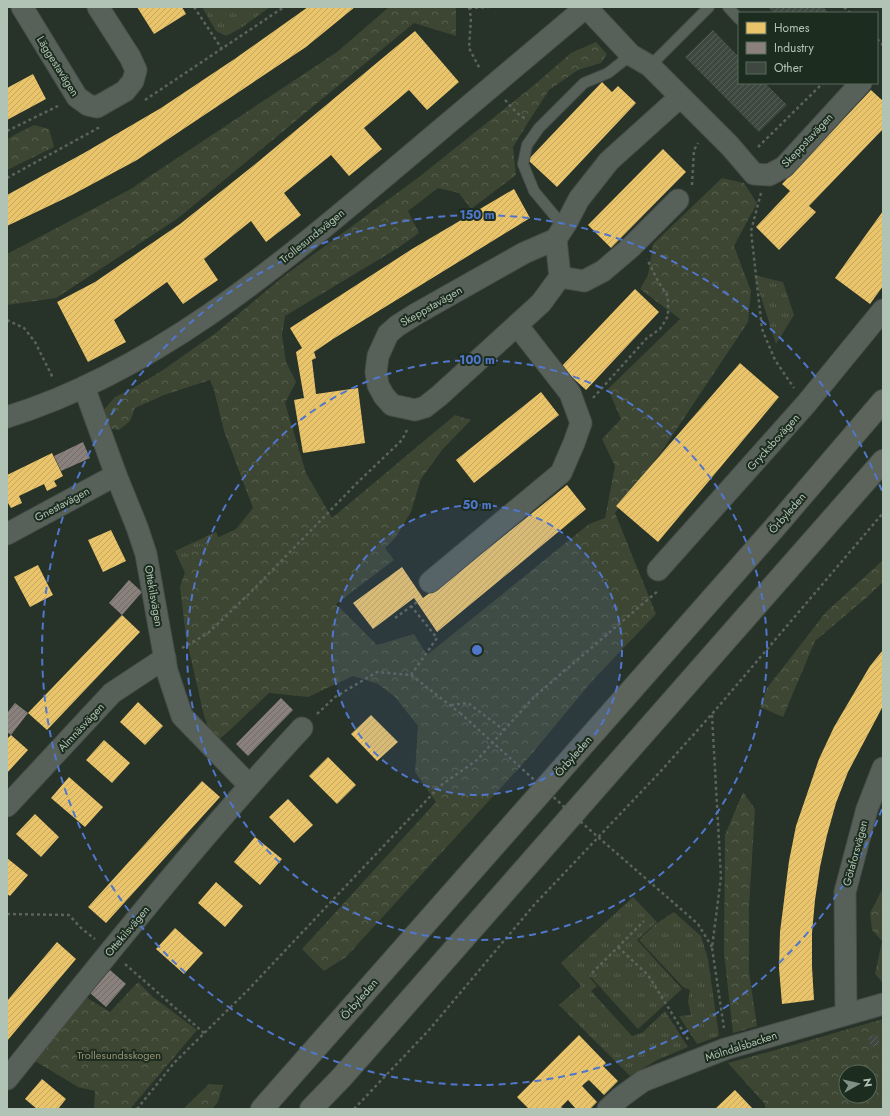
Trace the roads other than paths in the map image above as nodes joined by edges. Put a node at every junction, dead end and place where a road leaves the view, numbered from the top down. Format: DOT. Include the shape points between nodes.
graph roads {
  1 [pos="22,7"];
  2 [pos="98,7"];
  3 [pos="586,7"];
  4 [pos="709,7"];
  5 [pos="728,7"];
  6 [pos="738,18"];
  7 [pos="631,55"];
  8 [pos="650,66"];
  9 [pos="859,84"];
  10 [pos="680,97"];
  11 [pos="678,200"];
  12 [pos="560,233"];
  13 [pos="560,277"];
  14 [pos="883,310"];
  15 [pos="517,325"];
  16 [pos="84,388"];
  17 [pos="883,401"];
  18 [pos="7,417"];
  19 [pos="883,461"];
  20 [pos="116,475"];
  21 [pos="7,534"];
  22 [pos="658,570"];
  23 [pos="430,582"];
  24 [pos="164,658"];
  25 [pos="302,728"];
  26 [pos="883,768"];
  27 [pos="249,785"];
  28 [pos="7,806"];
  29 [pos="883,1004"];
  30 [pos="846,1014"];
  31 [pos="7,1078"];
  32 [pos="262,1109"];
  33 [pos="311,1109"];
  34 [pos="608,1109"];
  1 -- 2 [label="street, Läggestavägen" via="77,97 88,105 98,107 125,91 133,81 136,70"];
  3 -- 7 [label="street"];
  3 -- 16 [label="street, Trollesundsvägen" via="294,252 230,300 156,348"];
  4 -- 8 [label="lane"];
  5 -- 6 [label="lane"];
  7 -- 8 [label="street"];
  7 -- 12 [label="lane" via="608,73 584,83 539,128 527,145 523,164 534,191"];
  8 -- 10 [label="street"];
  9 -- 10 [label="street, Skeppstavägen" via="784,167 769,175 754,174"];
  10 -- 12 [label="street" via="609,161 579,199"];
  11 -- 13 [label="street" via="603,271 584,281"];
  12 -- 13 [label="street"];
  12 -- 15 [label="street, Skeppstavägen" via="397,326 388,334 378,356 378,385 392,405 415,410 426,407"];
  13 -- 15 [label="street" via="541,303"];
  14 -- 22 [label="street, Grycksbovägen" via="806,404"];
  15 -- 23 [label="street" via="570,394 581,423 561,473"];
  16 -- 18 [label="street, Trollesundsvägen"];
  16 -- 20 [label="street, Ottekilsvägen"];
  17 -- 32 [label="main road, Örbyleden"];
  19 -- 33 [label="main road" via="342,1077"];
  20 -- 21 [label="street, Gnestavägen"];
  20 -- 24 [label="street, Ottekilsvägen" via="146,554"];
  24 -- 27 [label="street, Ottekilsvägen" via="182,716"];
  24 -- 28 [label="street, Almnäsvägen" via="112,693"];
  25 -- 27 [label="street, Ottekilsvägen"];
  26 -- 30 [label="street, Götaforsvägen" via="867,808 845,892"];
  27 -- 31 [label="street, Ottekilsvägen"];
  29 -- 30 [label="street, Mölndalsbacken"];
  30 -- 34 [label="street, Mölndalsbacken" via="725,1049 644,1081"];
}
